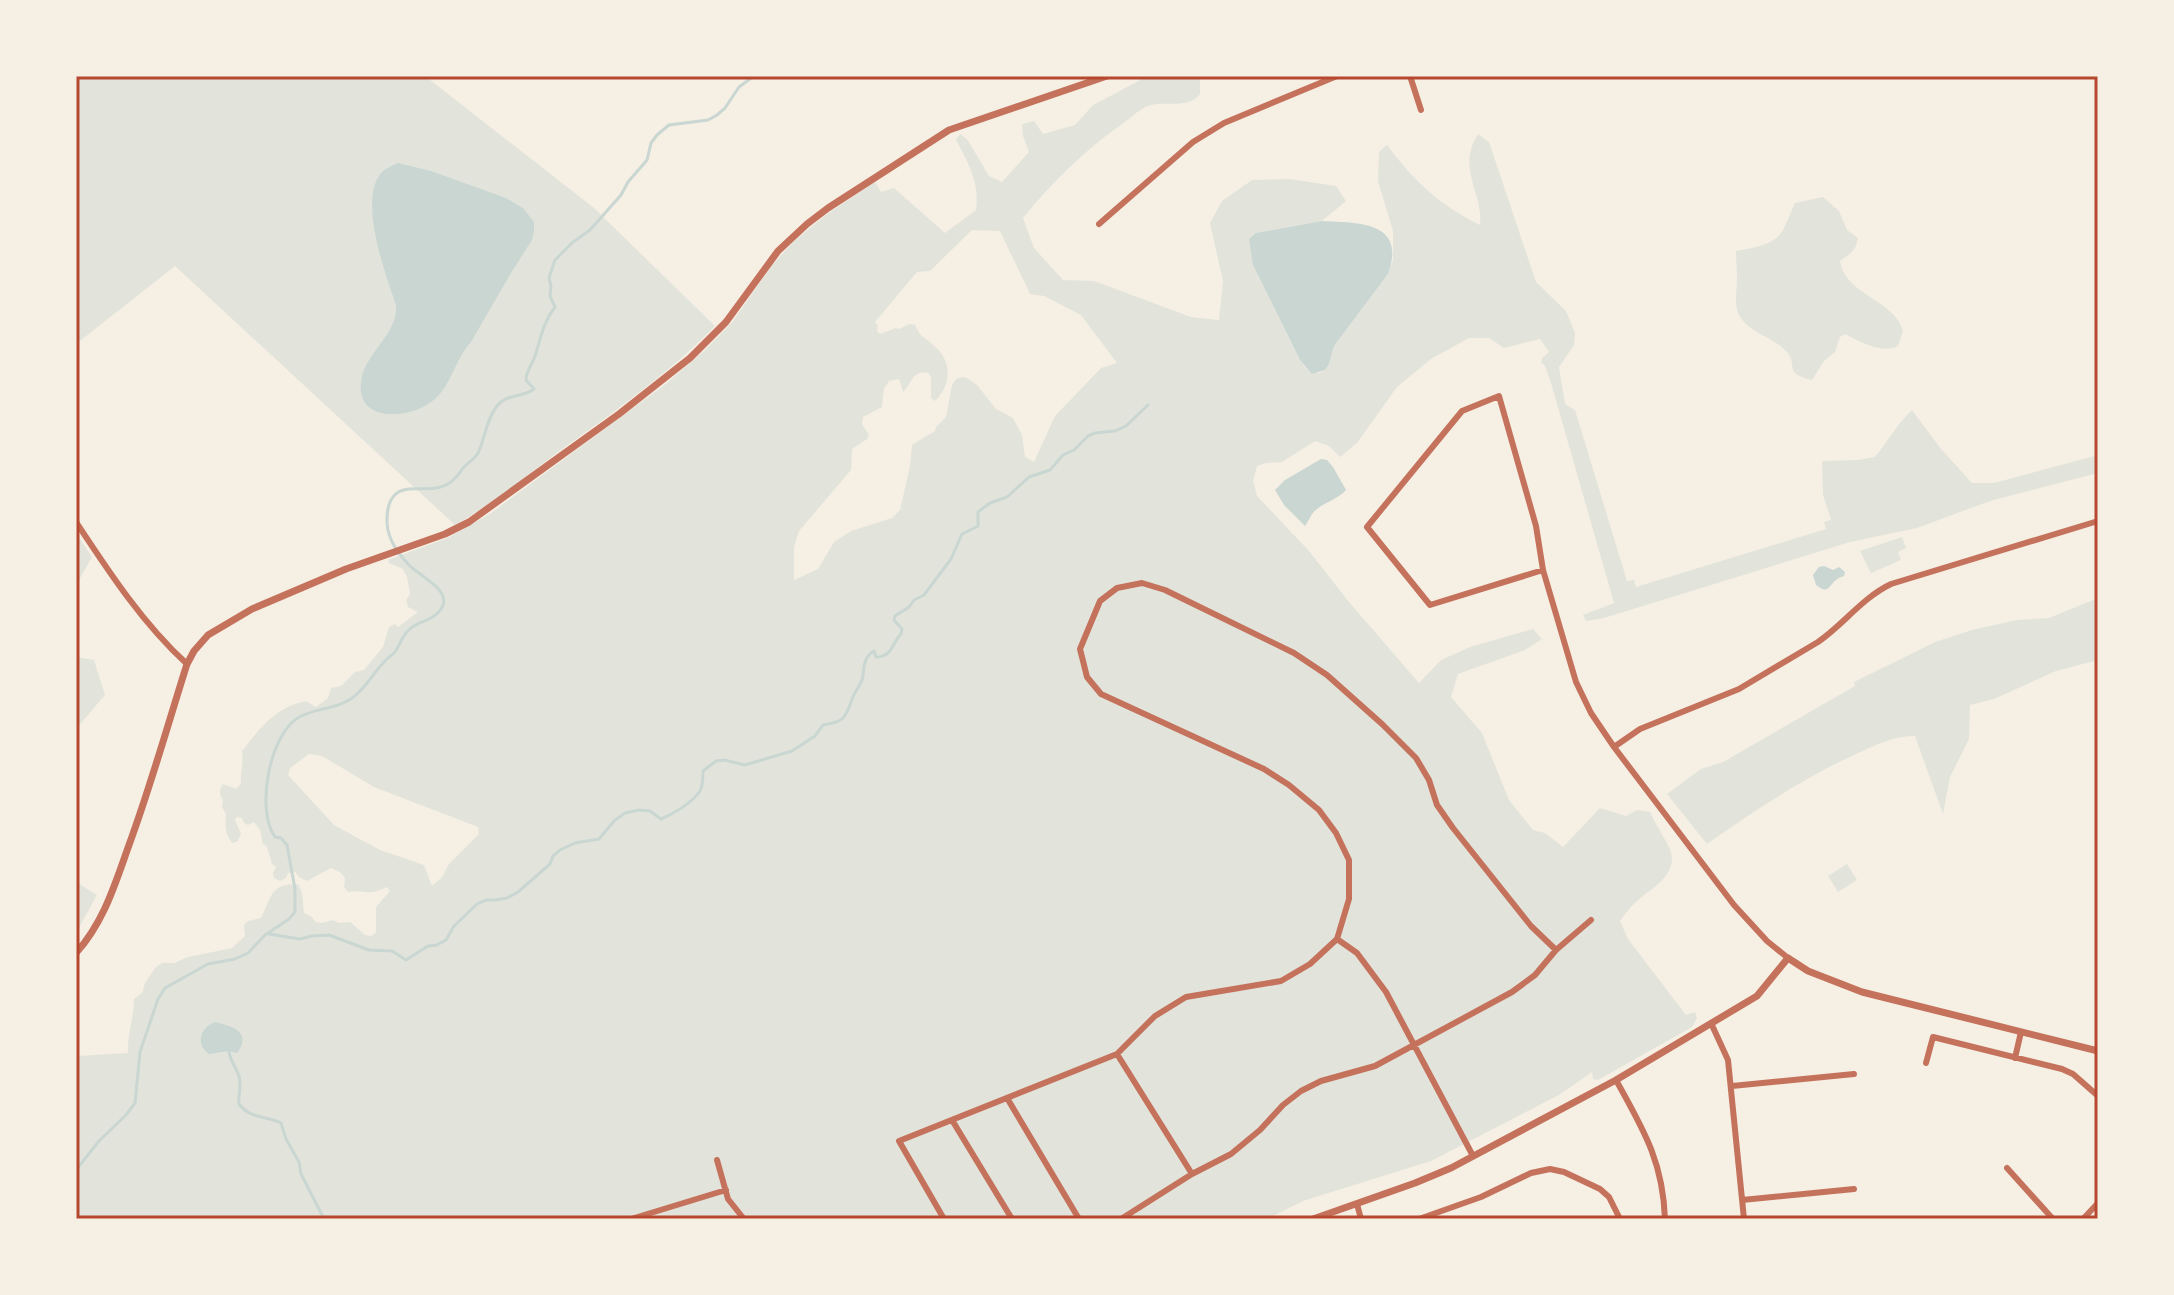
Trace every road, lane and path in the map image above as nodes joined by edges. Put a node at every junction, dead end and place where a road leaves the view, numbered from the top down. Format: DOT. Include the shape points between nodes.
graph roads {
  1 [pos="1107,76"];
  2 [pos="1337,76"];
  3 [pos="1410,76"];
  4 [pos="1421,110"];
  5 [pos="1099,224"];
  6 [pos="2098,521"];
  7 [pos="76,522"];
  8 [pos="1543,570"];
  9 [pos="187,664"];
  10 [pos="1614,747"];
  11 [pos="1591,920"];
  12 [pos="1337,939"];
  13 [pos="1556,950"];
  14 [pos="76,953"];
  15 [pos="1788,958"];
  16 [pos="1711,1023"];
  17 [pos="2021,1032"];
  18 [pos="1415,1046"];
  19 [pos="2098,1051"];
  20 [pos="1117,1054"];
  21 [pos="2015,1058"];
  22 [pos="1926,1063"];
  23 [pos="1854,1074"];
  24 [pos="1616,1080"];
  25 [pos="1732,1086"];
  26 [pos="2098,1096"];
  27 [pos="1007,1098"];
  28 [pos="952,1120"];
  29 [pos="1473,1156"];
  30 [pos="717,1160"];
  31 [pos="2007,1168"];
  32 [pos="1192,1174"];
  33 [pos="1854,1189"];
  34 [pos="726,1190"];
  35 [pos="1742,1200"];
  36 [pos="2098,1203"];
  37 [pos="1357,1204"];
  38 [pos="631,1219"];
  39 [pos="744,1219"];
  40 [pos="944,1219"];
  41 [pos="1012,1219"];
  42 [pos="1079,1219"];
  43 [pos="1121,1219"];
  44 [pos="1313,1219"];
  45 [pos="1361,1219"];
  46 [pos="1419,1219"];
  47 [pos="1620,1219"];
  48 [pos="1665,1219"];
  49 [pos="1744,1219"];
  50 [pos="2053,1219"];
  51 [pos="2083,1219"];
  1 -- 9 [label="street" via="949,130 807,224 778,251 726,322 676,370 483,513 445,534 346,569 233,619 202,641"];
  2 -- 5 [label="street" via="1224,123 1193,142"];
  3 -- 4 [label="street"];
  6 -- 10 [label="street" via="1891,584 1864,600 1831,634 1739,689 1648,725"];
  7 -- 9 [label="street" via="157,635"];
  8 -- 8 [label="street" via="1430,605 1367,527 1462,411 1499,396 1536,526"];
  8 -- 10 [label="street" via="1576,682"];
  9 -- 14 [label="street" via="109,902"];
  10 -- 15 [label="street" via="1734,905"];
  11 -- 13 [label="street"];
  12 -- 13 [label="street" via="1349,899 1349,860 1319,810 1264,769 1101,694 1087,677 1080,649 1100,601 1117,588 1142,583 1165,590 1294,653 1327,675 1416,758 1453,828"];
  12 -- 18 [label="street" via="1357,953 1386,992"];
  12 -- 20 [label="street" via="1281,981 1186,997 1155,1016"];
  13 -- 18 [label="street" via="1512,992"];
  15 -- 16 [label="street" via="1757,996"];
  15 -- 17 [label="street" via="1862,992"];
  16 -- 24 [label="street"];
  16 -- 25 [label="street" via="1725,1049"];
  17 -- 19 [label="street"];
  17 -- 21 [label="street"];
  18 -- 29 [label="street"];
  18 -- 32 [label="street" via="1301,1091 1231,1154"];
  20 -- 27 [label="street"];
  20 -- 32 [label="street"];
  21 -- 22 [label="street" via="1933,1037"];
  21 -- 26 [label="street" via="2073,1074"];
  23 -- 25 [label="street"];
  24 -- 29 [label="street"];
  24 -- 48 [label="street" via="1655,1156"];
  25 -- 35 [label="street"];
  27 -- 28 [label="street"];
  27 -- 42 [label="street"];
  28 -- 40 [label="street" via="899,1141"];
  28 -- 41 [label="street"];
  29 -- 37 [label="street"];
  30 -- 34 [label="street"];
  31 -- 50 [label="street"];
  32 -- 43 [label="street"];
  33 -- 35 [label="street"];
  34 -- 38 [label="street"];
  34 -- 39 [label="street"];
  35 -- 49 [label="street"];
  36 -- 51 [label="street"];
  37 -- 44 [label="street"];
  37 -- 45 [label="street"];
  46 -- 47 [label="street" via="1550,1169 1600,1189"];
}
